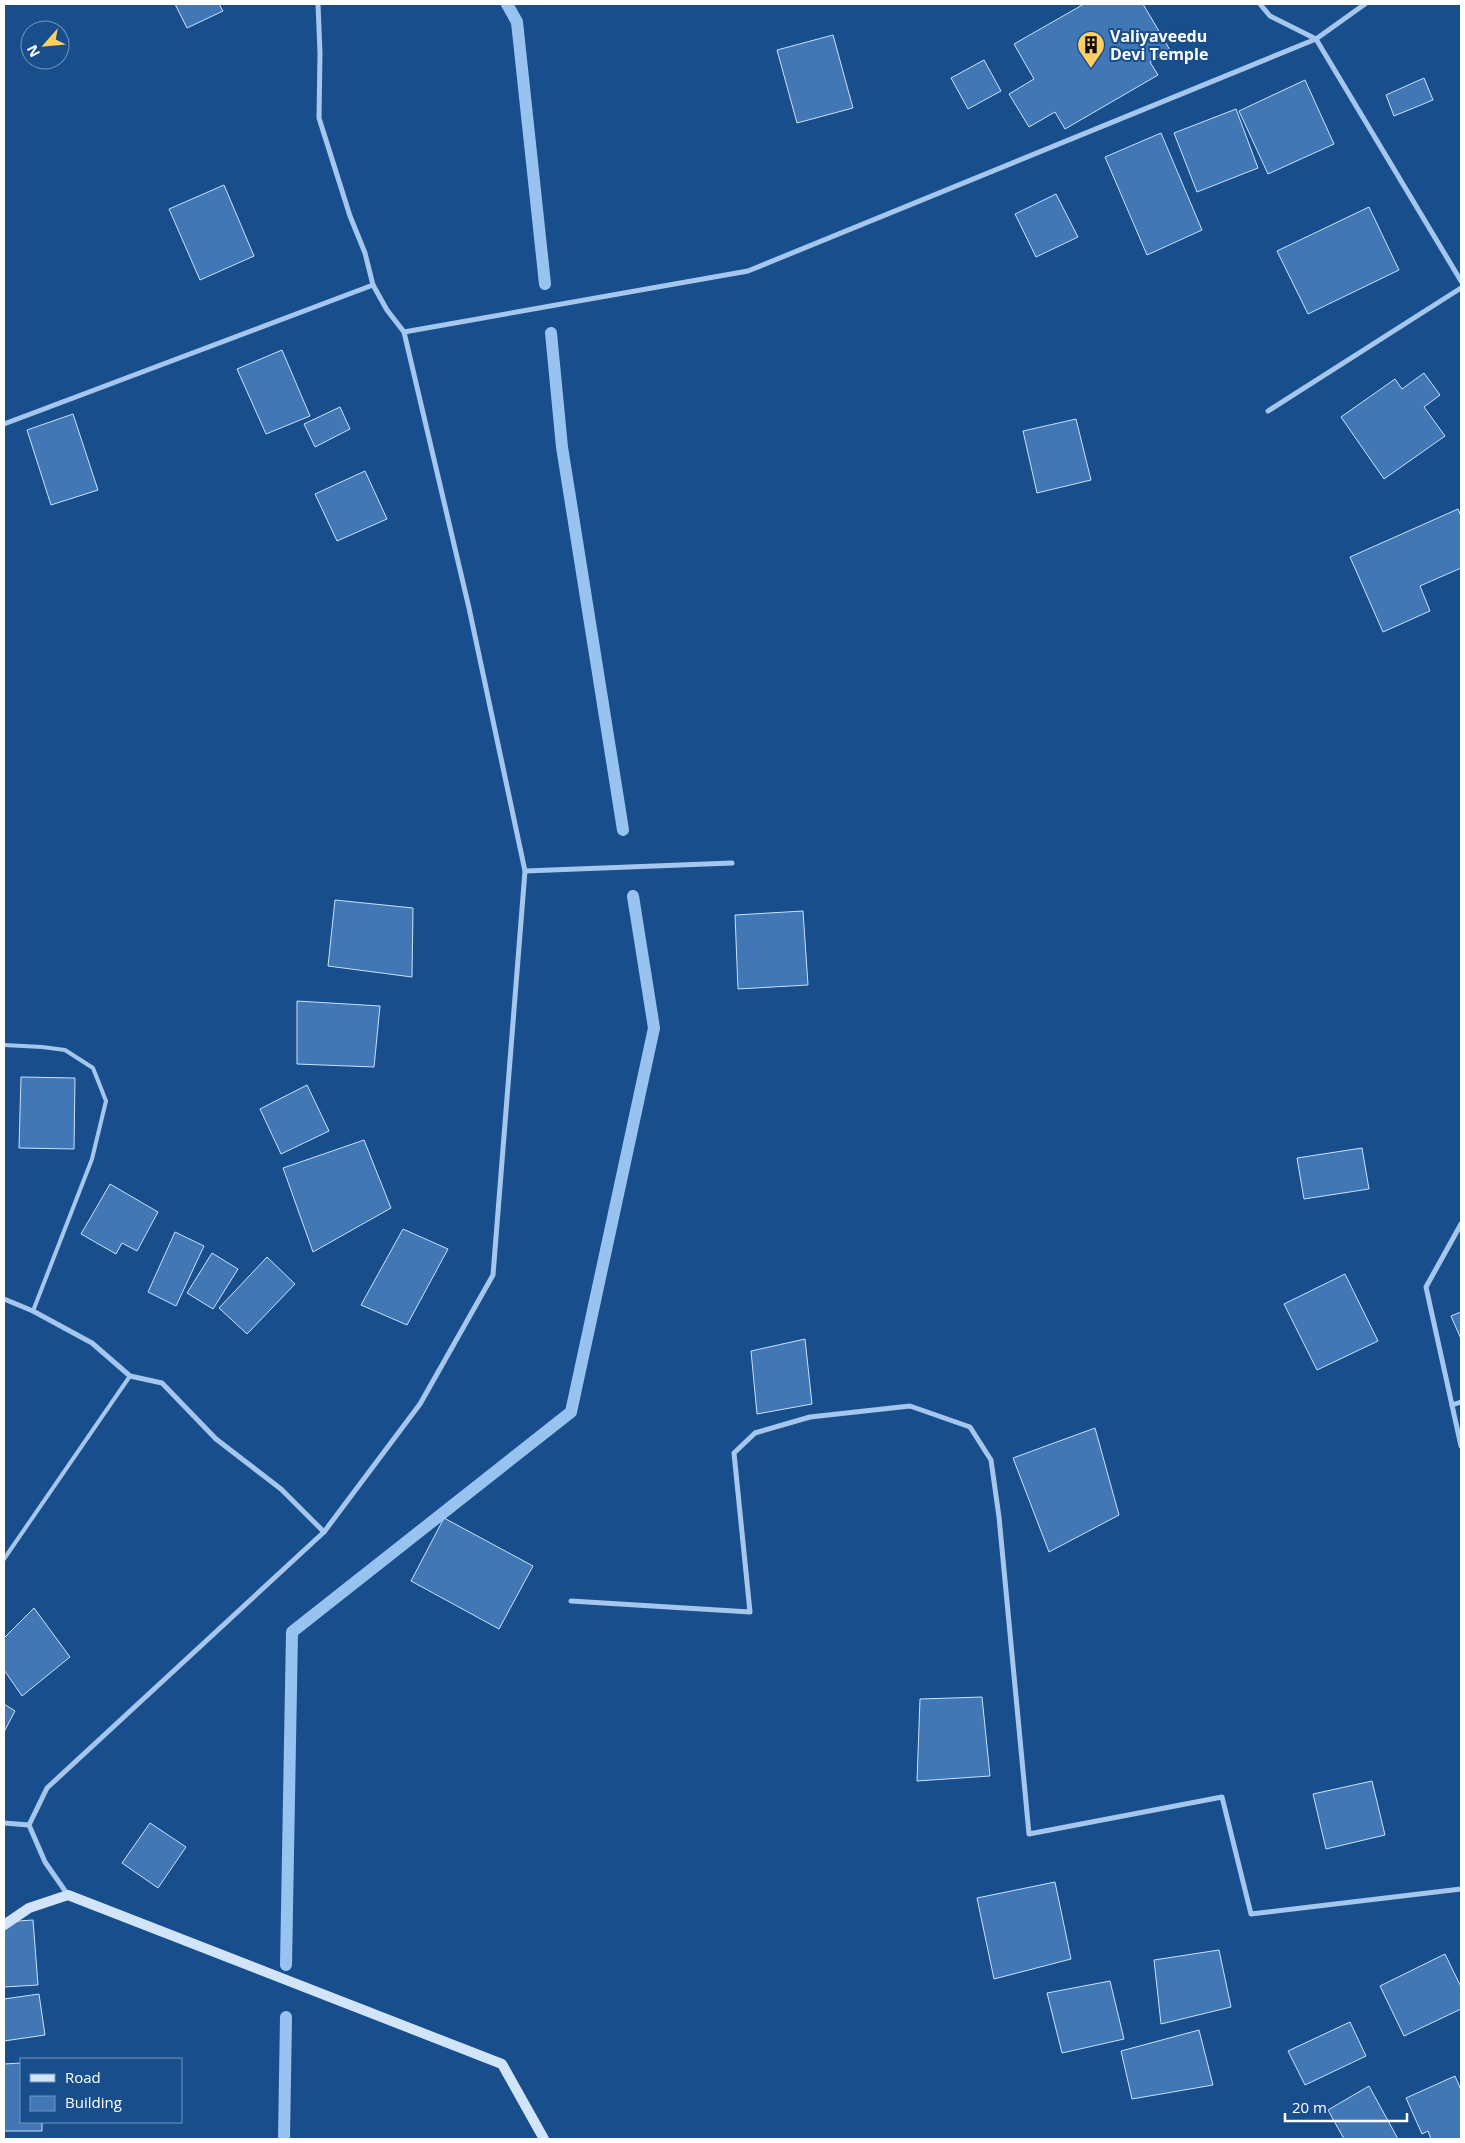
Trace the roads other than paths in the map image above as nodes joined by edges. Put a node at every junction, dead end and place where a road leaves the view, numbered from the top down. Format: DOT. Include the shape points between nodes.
graph roads {
  1 [pos="318,4"];
  2 [pos="1260,4"];
  3 [pos="1365,4"];
  4 [pos="1316,39"];
  5 [pos="1461,281"];
  6 [pos="373,285"];
  7 [pos="1461,288"];
  8 [pos="404,332"];
  9 [pos="1268,411"];
  10 [pos="4,424"];
  11 [pos="732,863"];
  12 [pos="525,871"];
  13 [pos="4,1045"];
  14 [pos="1461,1224"];
  15 [pos="4,1299"];
  16 [pos="33,1311"];
  17 [pos="130,1376"];
  18 [pos="1461,1402"];
  19 [pos="1452,1405"];
  20 [pos="1461,1446"];
  21 [pos="324,1532"];
  22 [pos="4,1559"];
  23 [pos="571,1601"];
  24 [pos="4,1823"];
  25 [pos="29,1825"];
  26 [pos="1461,1889"];
  27 [pos="68,1895"];
  28 [pos="4,1925"];
  29 [pos="544,2139"];
  1 -- 6 [label="street" via="319,118"];
  2 -- 4 [label="street" via="1270,16"];
  3 -- 4 [label="street"];
  4 -- 5 [label="street"];
  4 -- 8 [label="street" via="748,271"];
  6 -- 8 [label="street" via="386,310"];
  6 -- 10 [label="street"];
  7 -- 9 [label="street"];
  8 -- 12 [label="street" via="469,608"];
  11 -- 12 [label="street"];
  12 -- 21 [label="street" via="494,1275 420,1404"];
  13 -- 16 [label="lane" via="64,1050 93,1068 106,1101 92,1159"];
  14 -- 19 [label="street" via="1426,1287"];
  15 -- 16 [label="street"];
  16 -- 17 [label="street" via="92,1343"];
  17 -- 21 [label="street" via="162,1383 216,1439 281,1489"];
  17 -- 22 [label="lane"];
  18 -- 19 [label="street"];
  19 -- 20 [label="street"];
  21 -- 25 [label="street" via="47,1788"];
  23 -- 26 [label="street" via="750,1612 734,1453 755,1434 810,1417 910,1406 970,1427 991,1460 1029,1834 1222,1797 1251,1914"];
  24 -- 25 [label="street"];
  25 -- 27 [label="street" via="45,1862"];
  27 -- 28 [label="street" via="29,1908"];
  27 -- 29 [label="street" via="502,2064"];
}
